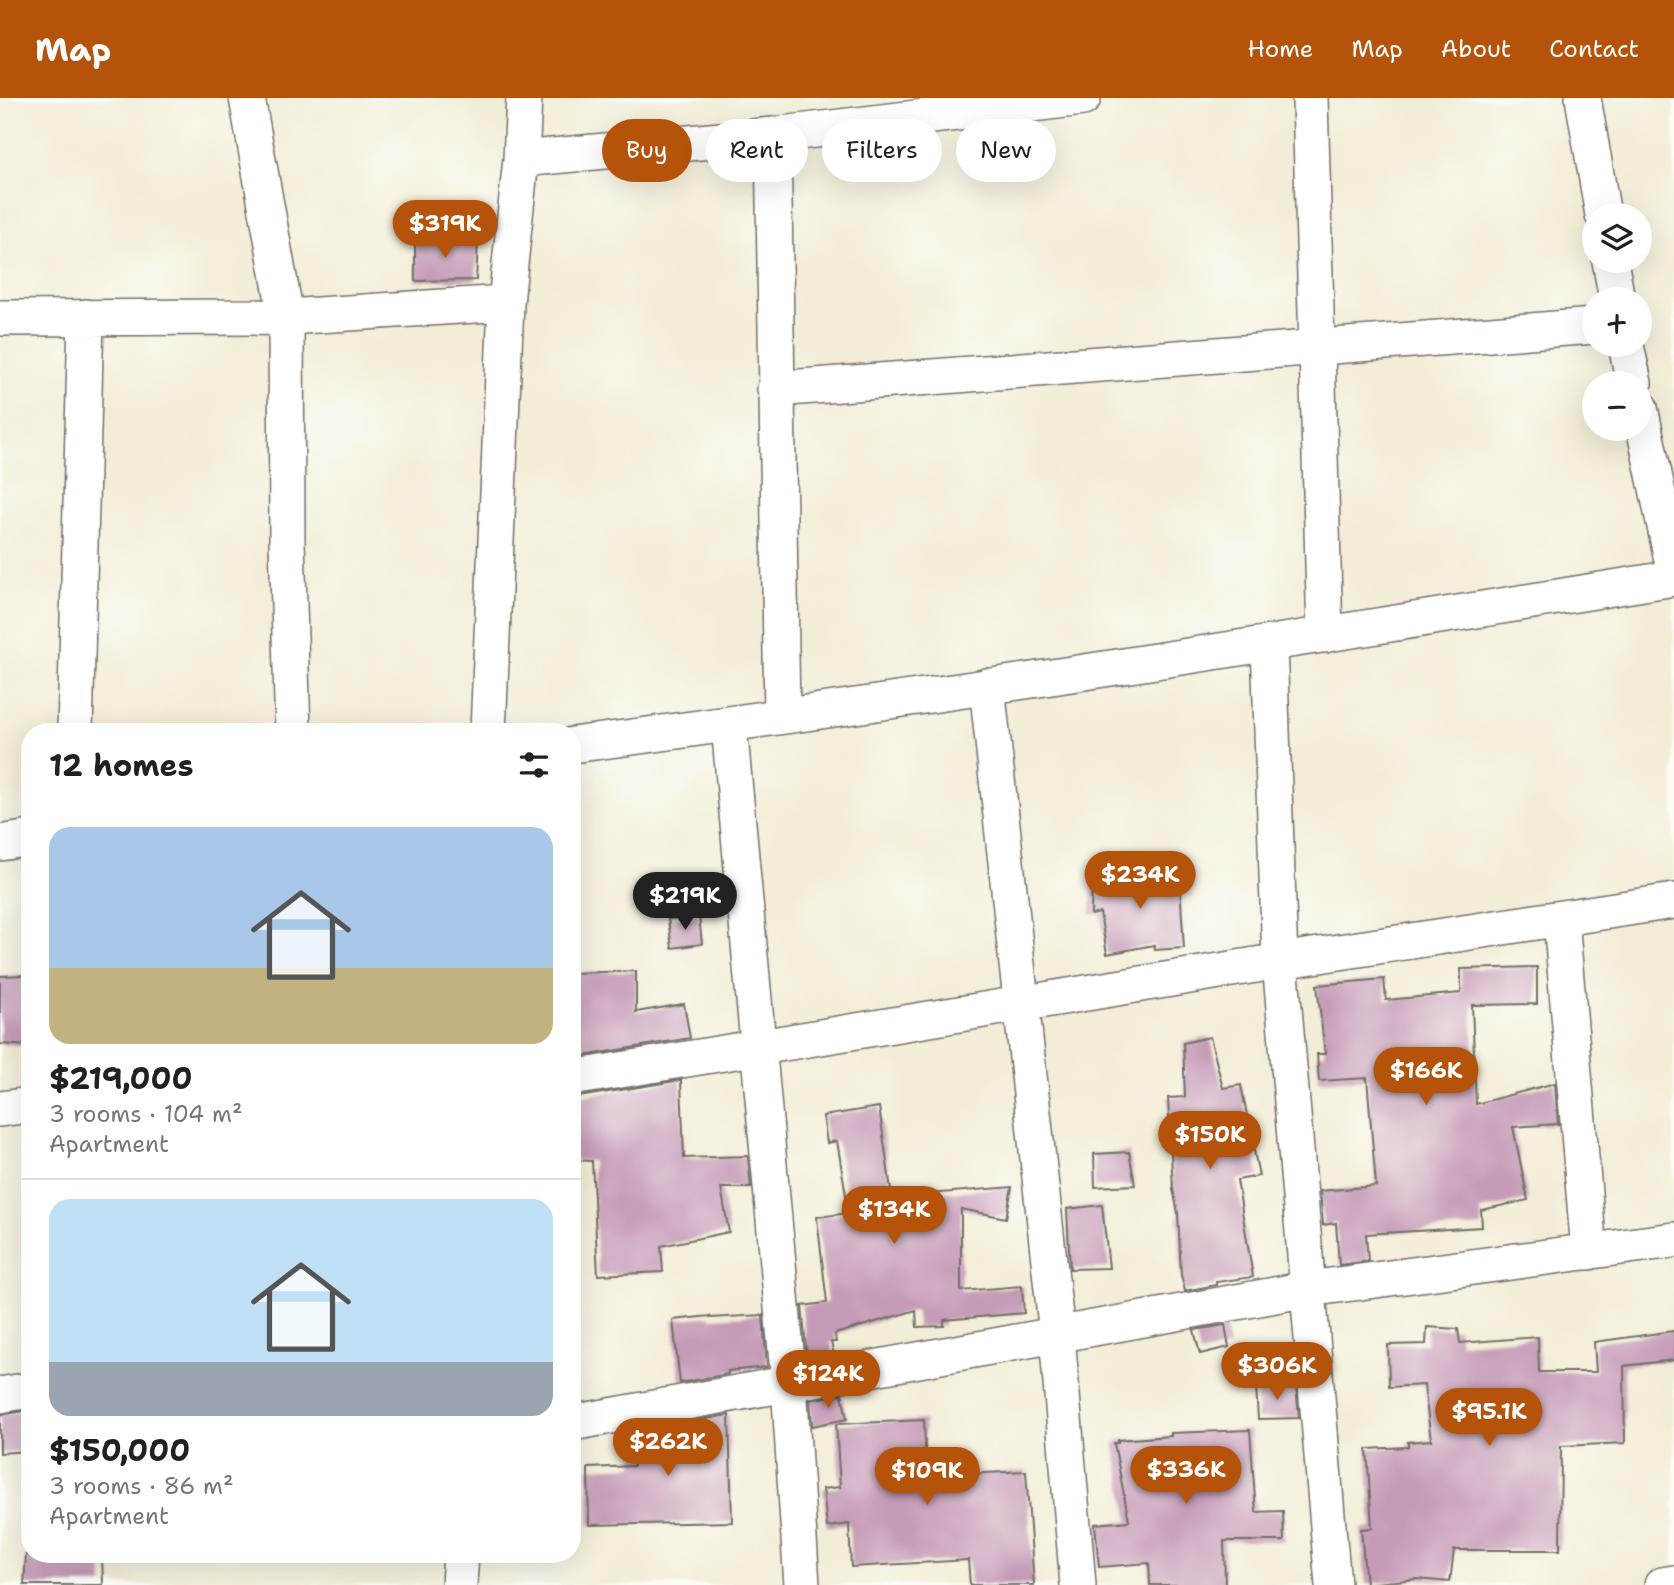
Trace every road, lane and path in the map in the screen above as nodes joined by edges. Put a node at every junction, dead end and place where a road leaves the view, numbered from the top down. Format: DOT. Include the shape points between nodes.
graph roads {
  1 [pos="247,98"];
  2 [pos="524,98"];
  3 [pos="1083,98"];
  4 [pos="1310,98"];
  5 [pos="1583,98"];
  6 [pos="827,113"];
  7 [pos="808,121"];
  8 [pos="706,141"];
  9 [pos="521,159"];
  10 [pos="773,182"];
  11 [pos="1601,203"];
  12 [pos="506,303"];
  13 [pos="86,317"];
  14 [pos="286,317"];
  15 [pos="0,318"];
  16 [pos="1582,327"];
  17 [pos="1317,349"];
  18 [pos="775,389"];
  19 [pos="1647,441"];
  20 [pos="1674,569"];
  21 [pos="1674,578"];
  22 [pos="1325,635"];
  23 [pos="1269,644"];
  24 [pos="987,686"];
  25 [pos="782,716"];
  26 [pos="75,723"];
  27 [pos="293,723"];
  28 [pos="488,723"];
  29 [pos="729,725"];
  30 [pos="581,744"];
  31 [pos="21,840"];
  32 [pos="0,843"];
  33 [pos="1674,901"];
  34 [pos="1561,919"];
  35 [pos="1280,961"];
  36 [pos="1022,1004"];
  37 [pos="759,1047"];
  38 [pos="581,1077"];
  39 [pos="21,1106"];
  40 [pos="0,1110"];
  41 [pos="1674,1240"];
  42 [pos="1589,1252"];
  43 [pos="1308,1289"];
  44 [pos="1057,1335"];
  45 [pos="789,1384"];
  46 [pos="21,1392"];
  47 [pos="0,1395"];
  48 [pos="581,1421"];
  49 [pos="460,1563"];
  50 [pos="1674,1583"];
  51 [pos="459,1585"];
  52 [pos="802,1585"];
  53 [pos="1078,1585"];
  54 [pos="1333,1585"];
  55 [pos="1662,1585"];
  1 -- 14 [label="street"];
  2 -- 9 [label="street"];
  3 -- 6 [label="street"];
  4 -- 17 [label="street"];
  5 -- 11 [label="street"];
  6 -- 7 [label="street"];
  8 -- 9 [label="street"];
  9 -- 12 [label="street"];
  10 -- 18 [label="street"];
  12 -- 14 [label="street"];
  12 -- 28 [label="street"];
  13 -- 14 [label="street"];
  13 -- 15 [label="street"];
  13 -- 26 [label="street"];
  14 -- 27 [label="street"];
  16 -- 17 [label="street"];
  17 -- 18 [label="street"];
  17 -- 22 [label="street"];
  18 -- 25 [label="street"];
  19 -- 20 [label="street"];
  21 -- 22 [label="street"];
  22 -- 23 [label="street"];
  23 -- 24 [label="street"];
  23 -- 35 [label="street"];
  24 -- 25 [label="street"];
  24 -- 36 [label="street"];
  25 -- 29 [label="street"];
  29 -- 30 [label="street"];
  29 -- 37 [label="street"];
  31 -- 32 [label="street"];
  33 -- 34 [label="street"];
  34 -- 35 [label="street"];
  34 -- 42 [label="street"];
  35 -- 36 [label="street"];
  35 -- 43 [label="street"];
  36 -- 37 [label="street"];
  36 -- 44 [label="street"];
  37 -- 38 [label="street"];
  37 -- 45 [label="street"];
  39 -- 40 [label="street"];
  41 -- 42 [label="street"];
  42 -- 43 [label="street"];
  43 -- 44 [label="street"];
  43 -- 54 [label="street"];
  44 -- 45 [label="street"];
  44 -- 53 [label="street"];
  45 -- 48 [label="street"];
  45 -- 52 [label="street"];
  46 -- 47 [label="street"];
  49 -- 51 [label="street"];
  50 -- 55 [label="street"];
}
